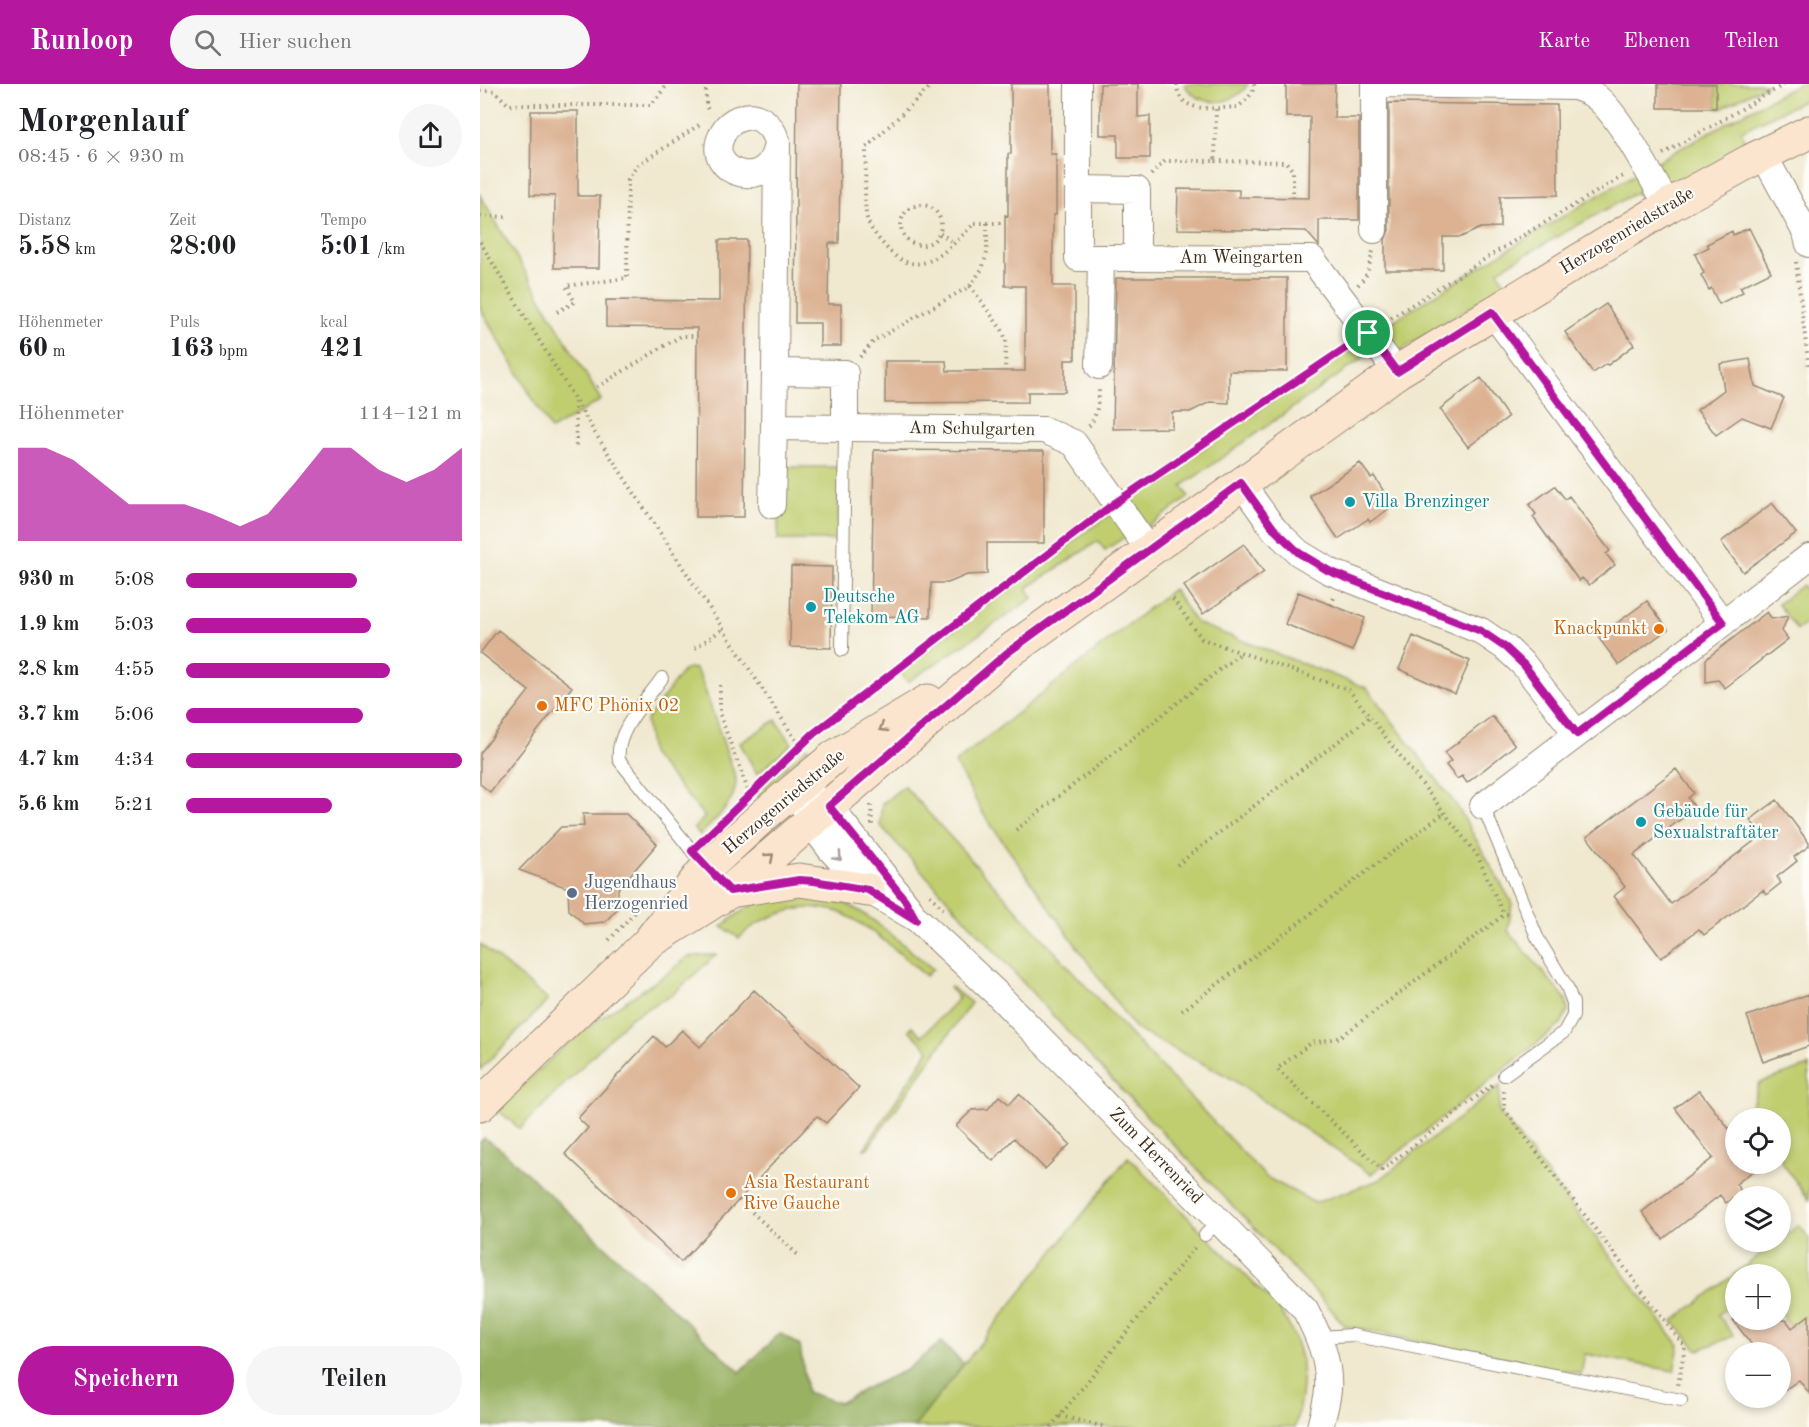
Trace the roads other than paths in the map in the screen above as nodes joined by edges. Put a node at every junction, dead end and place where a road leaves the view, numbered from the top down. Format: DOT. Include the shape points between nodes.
graph roads {
  1 [pos="1078,84"];
  2 [pos="1374,84"];
  3 [pos="1379,84"];
  4 [pos="1415,84"];
  5 [pos="1809,132"];
  6 [pos="777,141"];
  7 [pos="1763,154"];
  8 [pos="1078,189"];
  9 [pos="1668,206"];
  10 [pos="1374,238"];
  11 [pos="1802,251"];
  12 [pos="1101,258"];
  13 [pos="1137,258"];
  14 [pos="1492,312"];
  15 [pos="1099,366"];
  16 [pos="775,372"];
  17 [pos="1397,372"];
  18 [pos="774,427"];
  19 [pos="845,428"];
  20 [pos="1241,483"];
  21 [pos="772,506"];
  22 [pos="1149,550"];
  23 [pos="1809,557"];
  24 [pos="1723,623"];
  25 [pos="842,650"];
  26 [pos="1007,653"];
  27 [pos="662,678"];
  28 [pos="1577,734"];
  29 [pos="786,779"];
  30 [pos="1483,806"];
  31 [pos="819,814"];
  32 [pos="718,880"];
  33 [pos="868,890"];
  34 [pos="916,920"];
  35 [pos="1504,1075"];
  36 [pos="480,1105"];
  37 [pos="1320,1337"];
  38 [pos="1678,1400"];
  39 [pos="1320,1427"];
  1 -- 8 [label="street, Am Weingarten"];
  2 -- 10 [label="street"];
  3 -- 4 [label="street"];
  4 -- 9 [label="street" via="1575,87 1593,94 1608,107"];
  5 -- 7 [label="street, Herzogenriedstraße"];
  6 -- 16 [label="street"];
  7 -- 9 [label="street, Herzogenriedstraße"];
  7 -- 11 [label="street" via="1806,233"];
  8 -- 12 [label="street, Am Weingarten" via="1078,258"];
  8 -- 13 [label="street" via="1137,190"];
  9 -- 14 [label="street, Herzogenriedstraße"];
  12 -- 13 [label="street, Am Weingarten"];
  12 -- 15 [label="street"];
  13 -- 17 [label="street, Am Weingarten" via="1312,259"];
  14 -- 17 [label="street, Herzogenriedstraße"];
  14 -- 24 [label="street"];
  16 -- 18 [label="street"];
  16 -- 19 [label="street" via="845,373"];
  17 -- 20 [label="street, Herzogenriedstraße"];
  18 -- 19 [label="street, Am Schulgarten"];
  18 -- 21 [label="street"];
  19 -- 22 [label="street, Am Schulgarten" via="1044,430 1074,443"];
  19 -- 25 [label="lane"];
  20 -- 22 [label="street, Herzogenriedstraße"];
  20 -- 28 [label="street" via="1274,529 1299,553 1329,571 1481,631 1506,648 1524,665"];
  22 -- 26 [label="street, Herzogenriedstraße"];
  23 -- 24 [label="street"];
  24 -- 28 [label="street"];
  26 -- 29 [label="street, Herzogenriedstraße, one-way" via="834,757"];
  26 -- 31 [label="street, Herzogenriedstraße"];
  27 -- 32 [label="lane" via="622,734 619,760"];
  28 -- 30 [label="street"];
  29 -- 31 [label="street, Zum Herrenried"];
  29 -- 32 [label="street, Herzogenriedstraße"];
  30 -- 35 [label="lane" via="1537,937 1573,1004 1573,1016 1564,1032"];
  32 -- 31 [label="street, Herzogenriedstraße, one-way"];
  31 -- 33 [label="street, Zum Herrenried, one-way" via="831,849"];
  31 -- 34 [label="street, Zum Herrenried" via="905,900"];
  32 -- 33 [label="street" via="799,880"];
  32 -- 36 [label="street, Herzogenriedstraße"];
  33 -- 34 [label="street, Zum Herrenried"];
  34 -- 37 [label="street, Zum Herrenried" via="996,993 1212,1227 1305,1308"];
  37 -- 38 [label="lane" via="1352,1335"];
  37 -- 39 [label="street, Zum Herrenried" via="1328,1390"];
}
